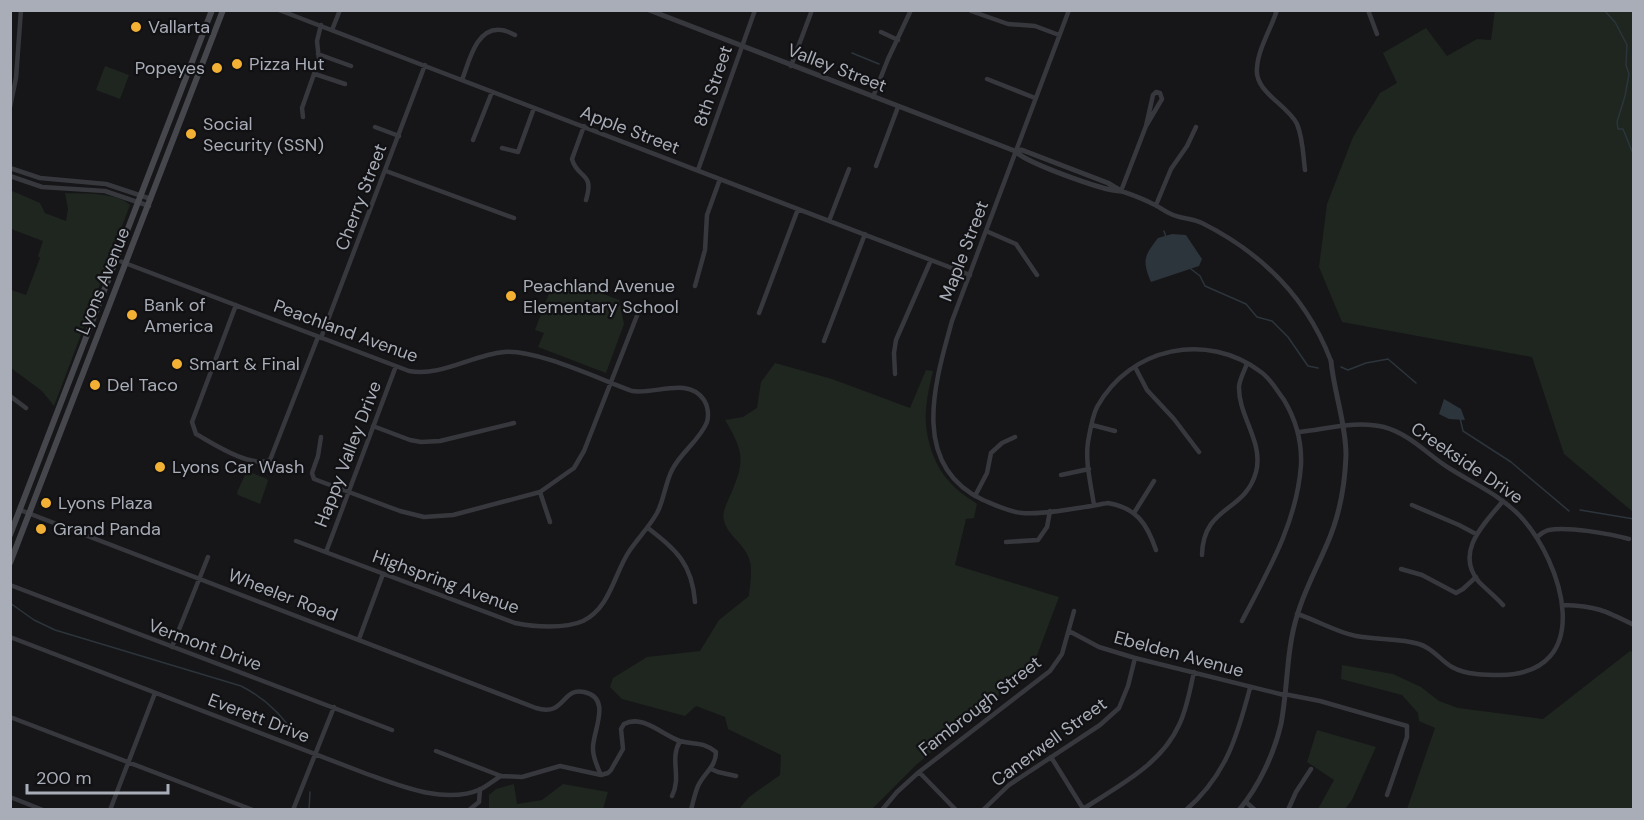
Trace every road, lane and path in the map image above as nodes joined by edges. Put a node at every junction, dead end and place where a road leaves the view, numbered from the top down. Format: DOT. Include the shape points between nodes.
graph roads {
  1 [pos="21,10"];
  2 [pos="212,10"];
  3 [pos="223,10"];
  4 [pos="279,10"];
  5 [pos="340,10"];
  6 [pos="649,10"];
  7 [pos="755,10"];
  8 [pos="812,10"];
  9 [pos="911,10"];
  10 [pos="1069,10"];
  11 [pos="1277,10"];
  12 [pos="1368,10"];
  13 [pos="971,11"];
  14 [pos="321,26"];
  15 [pos="332,30"];
  16 [pos="880,32"];
  17 [pos="1377,34"];
  18 [pos="515,35"];
  19 [pos="1059,35"];
  20 [pos="898,40"];
  21 [pos="741,47"];
  22 [pos="195,54"];
  23 [pos="318,54"];
  24 [pos="203,62"];
  25 [pos="425,65"];
  26 [pos="351,66"];
  27 [pos="791,66"];
  28 [pos="315,74"];
  29 [pos="987,79"];
  30 [pos="462,80"];
  31 [pos="345,84"];
  32 [pos="492,92"];
  33 [pos="873,97"];
  34 [pos="1035,98"];
  35 [pos="10,107"];
  36 [pos="898,107"];
  37 [pos="534,108"];
  38 [pos="303,117"];
  39 [pos="375,126"];
  40 [pos="584,126"];
  41 [pos="1146,126"];
  42 [pos="1196,127"];
  43 [pos="399,136"];
  44 [pos="473,140"];
  45 [pos="502,148"];
  46 [pos="1016,151"];
  47 [pos="876,166"];
  48 [pos="10,168"];
  49 [pos="849,169"];
  50 [pos="698,170"];
  51 [pos="1305,170"];
  52 [pos="386,171"];
  53 [pos="10,176"];
  54 [pos="720,179"];
  55 [pos="1121,191"];
  56 [pos="141,199"];
  57 [pos="586,200"];
  58 [pos="150,202"];
  59 [pos="1156,205"];
  60 [pos="798,209"];
  61 [pos="514,218"];
  62 [pos="830,221"];
  63 [pos="986,231"];
  64 [pos="865,234"];
  65 [pos="117,260"];
  66 [pos="931,260"];
  67 [pos="126,263"];
  68 [pos="970,275"];
  69 [pos="1037,275"];
  70 [pos="695,286"];
  71 [pos="236,305"];
  72 [pos="640,308"];
  73 [pos="759,313"];
  74 [pos="320,337"];
  75 [pos="824,341"];
  76 [pos="1331,361"];
  77 [pos="1247,364"];
  78 [pos="396,366"];
  79 [pos="1135,367"];
  80 [pos="896,374"];
  81 [pos="611,384"];
  82 [pos="10,396"];
  83 [pos="26,408"];
  84 [pos="514,423"];
  85 [pos="1092,425"];
  86 [pos="374,426"];
  87 [pos="1344,426"];
  88 [pos="1115,431"];
  89 [pos="1299,432"];
  90 [pos="1015,436"];
  91 [pos="321,437"];
  92 [pos="1199,452"];
  93 [pos="1089,469"];
  94 [pos="1061,476"];
  95 [pos="1154,481"];
  96 [pos="540,492"];
  97 [pos="348,493"];
  98 [pos="975,496"];
  99 [pos="1503,501"];
  100 [pos="1094,505"];
  101 [pos="1412,506"];
  102 [pos="20,510"];
  103 [pos="1050,511"];
  104 [pos="30,513"];
  105 [pos="1134,513"];
  106 [pos="550,522"];
  107 [pos="648,528"];
  108 [pos="1476,534"];
  109 [pos="10,535"];
  110 [pos="1537,537"];
  111 [pos="1629,539"];
  112 [pos="296,541"];
  113 [pos="1006,542"];
  114 [pos="1156,550"];
  115 [pos="326,552"];
  116 [pos="1202,555"];
  117 [pos="208,557"];
  118 [pos="10,563"];
  119 [pos="1401,569"];
  120 [pos="383,574"];
  121 [pos="199,577"];
  122 [pos="1476,578"];
  123 [pos="10,585"];
  124 [pos="695,602"];
  125 [pos="1503,605"];
  126 [pos="1563,605"];
  127 [pos="1074,611"];
  128 [pos="1297,614"];
  129 [pos="1242,621"];
  130 [pos="1634,625"];
  131 [pos="1069,631"];
  132 [pos="10,637"];
  133 [pos="359,639"];
  134 [pos="172,647"];
  135 [pos="1135,658"];
  136 [pos="1194,672"];
  137 [pos="1250,688"];
  138 [pos="155,693"];
  139 [pos="1284,694"];
  140 [pos="334,707"];
  141 [pos="10,717"];
  142 [pos="392,730"];
  143 [pos="680,741"];
  144 [pos="436,751"];
  145 [pos="314,753"];
  146 [pos="1051,757"];
  147 [pos="128,761"];
  148 [pos="711,769"];
  149 [pos="1311,769"];
  150 [pos="919,772"];
  151 [pos="601,775"];
  152 [pos="501,776"];
  153 [pos="736,776"];
  154 [pos="480,789"];
  155 [pos="1387,795"];
  156 [pos="672,796"];
  157 [pos="10,797"];
  158 [pos="1246,802"];
  159 [pos="1084,809"];
  160 [pos="43,810"];
  161 [pos="110,810"];
  162 [pos="253,810"];
  163 [pos="293,810"];
  164 [pos="469,810"];
  165 [pos="692,810"];
  166 [pos="882,810"];
  167 [pos="956,810"];
  168 [pos="983,810"];
  169 [pos="1186,810"];
  170 [pos="1239,810"];
  171 [pos="1255,810"];
  172 [pos="1288,810"];
  1 -- 35 [label="street"];
  2 -- 22 [label="main road, Lyons Avenue"];
  3 -- 24 [label="main road, Lyons Avenue"];
  4 -- 14 [label="street, Apple Street"];
  5 -- 15 [label="street"];
  6 -- 21 [label="street, Valley Street"];
  7 -- 21 [label="street, 8th Street"];
  8 -- 27 [label="street"];
  9 -- 20 [label="street"];
  10 -- 19 [label="street, Maple Street"];
  11 -- 51 [label="street" via="1256,70 1258,80 1297,125"];
  12 -- 17 [label="street"];
  13 -- 19 [label="street"];
  14 -- 15 [label="street, Apple Street"];
  14 -- 23 [label="street"];
  15 -- 25 [label="street, Apple Street"];
  16 -- 20 [label="street"];
  18 -- 30 [label="street" via="501,30 482,36"];
  19 -- 34 [label="street, Maple Street"];
  20 -- 33 [label="street"];
  21 -- 27 [label="street, Valley Street"];
  21 -- 50 [label="street, 8th Street"];
  22 -- 24 [label="main road"];
  22 -- 56 [label="main road, Lyons Avenue"];
  23 -- 26 [label="street"];
  23 -- 28 [label="street"];
  24 -- 58 [label="main road, Lyons Avenue"];
  25 -- 30 [label="street, Apple Street"];
  25 -- 43 [label="street, Cherry Street"];
  27 -- 33 [label="street, Valley Street"];
  28 -- 31 [label="street"];
  28 -- 38 [label="street" via="302,108"];
  29 -- 34 [label="street"];
  30 -- 32 [label="street, Apple Street"];
  32 -- 37 [label="street, Apple Street"];
  32 -- 44 [label="street"];
  33 -- 36 [label="street, Valley Street"];
  34 -- 46 [label="street, Maple Street"];
  36 -- 46 [label="street, Valley Street"];
  36 -- 47 [label="street"];
  37 -- 40 [label="street, Apple Street"];
  37 -- 45 [label="street" via="518,152"];
  39 -- 43 [label="street"];
  40 -- 50 [label="street, Apple Street"];
  40 -- 57 [label="street" via="572,159 589,183"];
  41 -- 41 [label="street" via="1162,99 1160,93 1152,95"];
  41 -- 55 [label="street"];
  42 -- 59 [label="street" via="1171,169"];
  43 -- 52 [label="street, Cherry Street"];
  46 -- 55 [label="street, Valley Street" via="1020,157 1054,171"];
  46 -- 63 [label="street, Maple Street"];
  48 -- 56 [label="street" via="40,178 106,184"];
  49 -- 62 [label="street"];
  50 -- 54 [label="street, Apple Street"];
  52 -- 61 [label="street"];
  52 -- 74 [label="street, Cherry Street"];
  53 -- 56 [label="street" via="42,187 105,191"];
  54 -- 60 [label="street, Apple Street"];
  54 -- 70 [label="street" via="707,215 705,250"];
  55 -- 59 [label="street"];
  56 -- 58 [label="street"];
  56 -- 65 [label="main road, Lyons Avenue"];
  58 -- 67 [label="main road, Lyons Avenue"];
  59 -- 76 [label="street" via="1224,235 1262,262 1301,304"];
  60 -- 62 [label="street, Apple Street"];
  60 -- 73 [label="street"];
  62 -- 64 [label="street, Apple Street"];
  63 -- 68 [label="street, Maple Street"];
  63 -- 69 [label="street" via="1016,244"];
  64 -- 66 [label="street, Apple Street"];
  64 -- 75 [label="street"];
  65 -- 67 [label="street, Peachland Avenue"];
  65 -- 102 [label="main road, Lyons Avenue"];
  66 -- 68 [label="street, Apple Street"];
  66 -- 80 [label="street" via="896,340"];
  67 -- 71 [label="street, Peachland Avenue"];
  67 -- 104 [label="main road, Lyons Avenue"];
  68 -- 98 [label="street, Maple Street" via="939,367 932,427 943,464"];
  71 -- 74 [label="street, Peachland Avenue"];
  71 -- 74 [label="street, Cherry Street" via="192,422 196,434 256,462 270,460"];
  72 -- 81 [label="street"];
  74 -- 78 [label="street, Peachland Avenue"];
  76 -- 87 [label="street"];
  77 -- 79 [label="street" via="1211,351 1186,350 1162,352"];
  77 -- 89 [label="street" via="1270,380"];
  77 -- 116 [label="street" via="1240,396 1256,448 1257,469 1244,494 1207,529"];
  78 -- 81 [label="street, Peachland Avenue" via="424,372 497,353 521,352"];
  78 -- 86 [label="street, Happy Valley Drive"];
  79 -- 85 [label="street" via="1117,380 1097,408"];
  79 -- 92 [label="street" via="1147,390"];
  81 -- 96 [label="street" via="574,468"];
  81 -- 107 [label="street, Peachland Avenue" via="643,393 684,387 699,395 708,408 707,421 672,469"];
  82 -- 83 [label="street"];
  84 -- 86 [label="street" via="421,442"];
  85 -- 88 [label="street"];
  85 -- 93 [label="street"];
  86 -- 97 [label="street, Happy Valley Drive"];
  87 -- 89 [label="street, Creekside Drive"];
  87 -- 99 [label="street, Creekside Drive" via="1373,425 1399,433"];
  87 -- 128 [label="street" via="1346,456 1339,508"];
  89 -- 129 [label="street" via="1301,463 1293,515"];
  90 -- 98 [label="street" via="991,453 987,473"];
  91 -- 97 [label="street" via="314,479"];
  93 -- 94 [label="street"];
  93 -- 100 [label="street"];
  95 -- 105 [label="street"];
  96 -- 97 [label="street" via="453,515 424,517"];
  96 -- 106 [label="street"];
  97 -- 115 [label="street, Happy Valley Drive"];
  98 -- 103 [label="street, Maple Street" via="1021,513"];
  99 -- 108 [label="street"];
  99 -- 110 [label="street, Creekside Drive"];
  100 -- 103 [label="street, Maple Street"];
  100 -- 105 [label="street, Maple Street" via="1120,505"];
  101 -- 108 [label="street"];
  102 -- 104 [label="street, Wheeler Road"];
  102 -- 109 [label="main road, Lyons Avenue"];
  103 -- 113 [label="street" via="1047,527 1038,540"];
  104 -- 118 [label="main road, Lyons Avenue"];
  104 -- 121 [label="street, Wheeler Road"];
  105 -- 114 [label="street" via="1148,529"];
  107 -- 120 [label="street, Highspring Avenue" via="630,549 608,596 597,609 582,621 548,627 515,623"];
  107 -- 124 [label="street" via="671,546 685,564 694,583"];
  108 -- 122 [label="street" via="1469,562"];
  110 -- 111 [label="street" via="1544,531 1558,529"];
  110 -- 126 [label="street, Creekside Drive" via="1552,567"];
  112 -- 115 [label="street, Highspring Avenue"];
  115 -- 120 [label="street, Highspring Avenue"];
  117 -- 121 [label="street"];
  119 -- 122 [label="street" via="1456,593"];
  120 -- 133 [label="street"];
  121 -- 133 [label="street, Wheeler Road"];
  121 -- 134 [label="street"];
  122 -- 125 [label="street"];
  123 -- 134 [label="street, Vermont Drive"];
  126 -- 128 [label="street, Creekside Drive" via="1562,633 1551,656 1533,670 1499,675 1460,670 1418,644 1347,634"];
  126 -- 130 [label="street" via="1590,606"];
  127 -- 131 [label="street, Fambrough Street"];
  128 -- 139 [label="street"];
  131 -- 135 [label="street, Ebelden Avenue"];
  131 -- 150 [label="street, Fambrough Street" via="1062,654 1050,671"];
  132 -- 138 [label="street, Everett Drive"];
  133 -- 151 [label="street, Wheeler Road" via="536,708 549,711 566,696 587,692 600,709 592,752"];
  134 -- 140 [label="street, Vermont Drive"];
  135 -- 136 [label="street, Ebelden Avenue"];
  135 -- 146 [label="street, Canerwell Street" via="1119,708"];
  136 -- 137 [label="street, Ebelden Avenue"];
  136 -- 159 [label="street" via="1179,726 1166,746 1149,765"];
  137 -- 139 [label="street, Ebelden Avenue"];
  137 -- 169 [label="street" via="1239,729 1218,776"];
  138 -- 145 [label="street, Everett Drive"];
  138 -- 147 [label="street"];
  139 -- 155 [label="street, Ebelden Avenue" via="1407,726 1407,737"];
  139 -- 158 [label="street" via="1281,724 1271,755"];
  140 -- 142 [label="street, Vermont Drive"];
  140 -- 145 [label="street"];
  141 -- 147 [label="street"];
  143 -- 148 [label="street" via="695,742 716,752"];
  143 -- 151 [label="street" via="630,720 621,729 624,744 614,766"];
  143 -- 156 [label="street" via="674,757 677,785"];
  144 -- 152 [label="street"];
  145 -- 154 [label="street, Everett Drive" via="422,793 463,794"];
  145 -- 163 [label="street"];
  146 -- 159 [label="street"];
  146 -- 168 [label="street, Canerwell Street" via="1009,784"];
  147 -- 161 [label="street"];
  147 -- 162 [label="street"];
  148 -- 153 [label="street"];
  148 -- 165 [label="street" via="699,785"];
  149 -- 172 [label="street"];
  150 -- 166 [label="street, Fambrough Street"];
  150 -- 167 [label="street"];
  151 -- 152 [label="street" via="560,766 522,777"];
  152 -- 154 [label="street, Everett Drive"];
  154 -- 164 [label="street" via="480,802"];
  157 -- 160 [label="street"];
  158 -- 170 [label="street"];
  158 -- 171 [label="street"];
}
